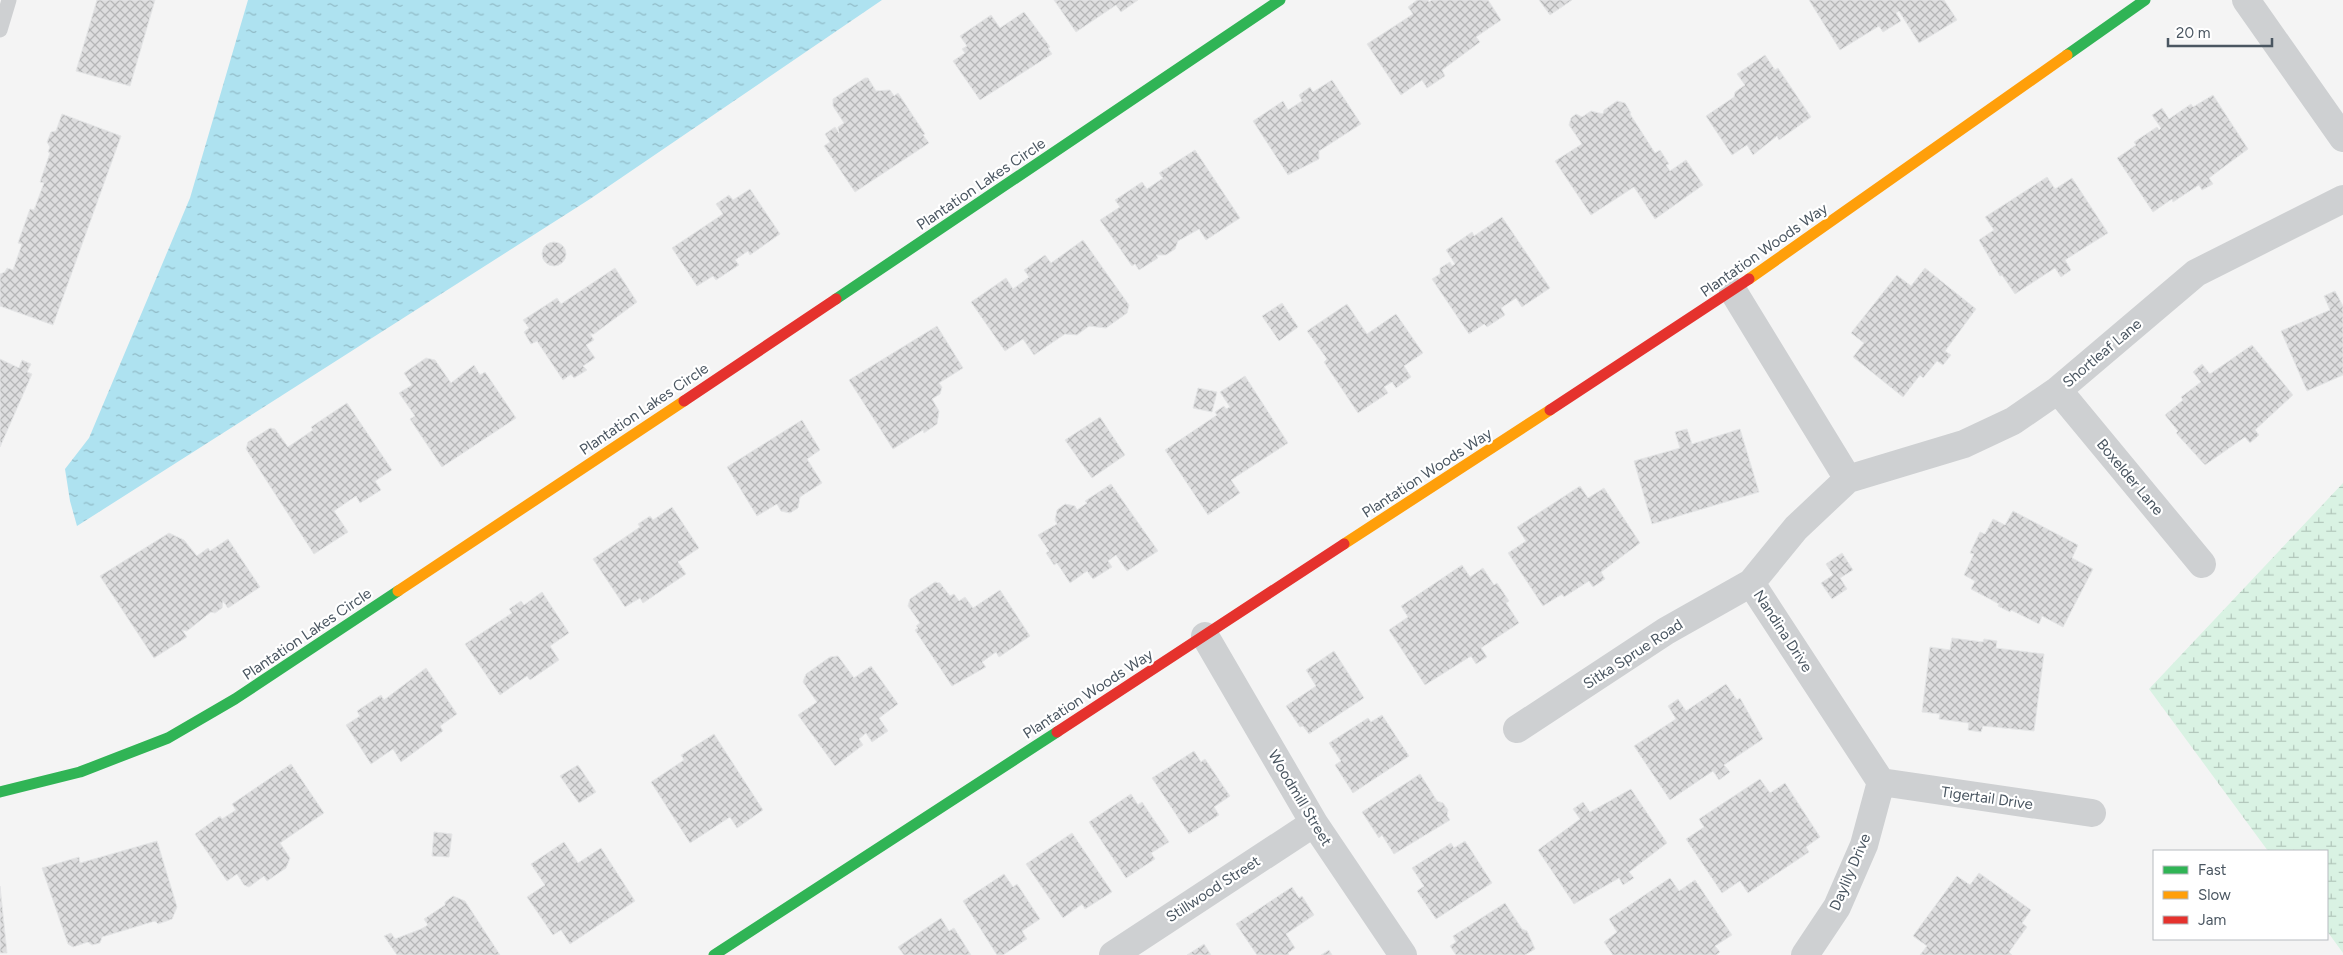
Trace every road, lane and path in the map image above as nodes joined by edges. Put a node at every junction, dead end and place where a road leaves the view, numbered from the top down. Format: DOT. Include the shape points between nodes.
graph roads {
  1 [pos="9,0"];
  2 [pos="1280,0"];
  3 [pos="2145,0"];
  4 [pos="2246,0"];
  5 [pos="0,30"];
  6 [pos="2343,138"];
  7 [pos="2343,199"];
  8 [pos="1733,291"];
  9 [pos="2058,390"];
  10 [pos="1848,479"];
  11 [pos="2202,564"];
  12 [pos="1751,583"];
  13 [pos="1205,636"];
  14 [pos="1518,729"];
  15 [pos="1881,782"];
  16 [pos="0,792"];
  17 [pos="2092,813"];
  18 [pos="1314,823"];
  19 [pos="714,955"];
  20 [pos="1113,955"];
  21 [pos="1403,955"];
  22 [pos="1805,955"];
  1 -- 5 [label="lane"];
  2 -- 16 [label="street, Plantation Lakes Circle" via="228,704 160,743 116,760 75,774"];
  3 -- 8 [label="street, Plantation Woods Way"];
  4 -- 6 [label="street"];
  7 -- 9 [label="street, Shortleaf Lane" via="2196,273"];
  8 -- 10 [label="street"];
  8 -- 13 [label="street, Plantation Woods Way"];
  9 -- 10 [label="street, Shortleaf Lane" via="2013,421 1964,444"];
  9 -- 11 [label="street, Boxelder Lane"];
  10 -- 12 [label="street, Nandina Drive" via="1796,528"];
  12 -- 14 [label="street, Sitka Sprue Road" via="1666,631"];
  12 -- 15 [label="street, Nandina Drive"];
  13 -- 18 [label="street, Woodmill Street"];
  13 -- 19 [label="street, Plantation Woods Way"];
  15 -- 17 [label="street, Tigertail Drive"];
  15 -- 22 [label="street, Daylily Drive" via="1864,845 1837,907"];
  18 -- 20 [label="street, Stillwood Street"];
  18 -- 21 [label="street, Woodmill Street"];
}
